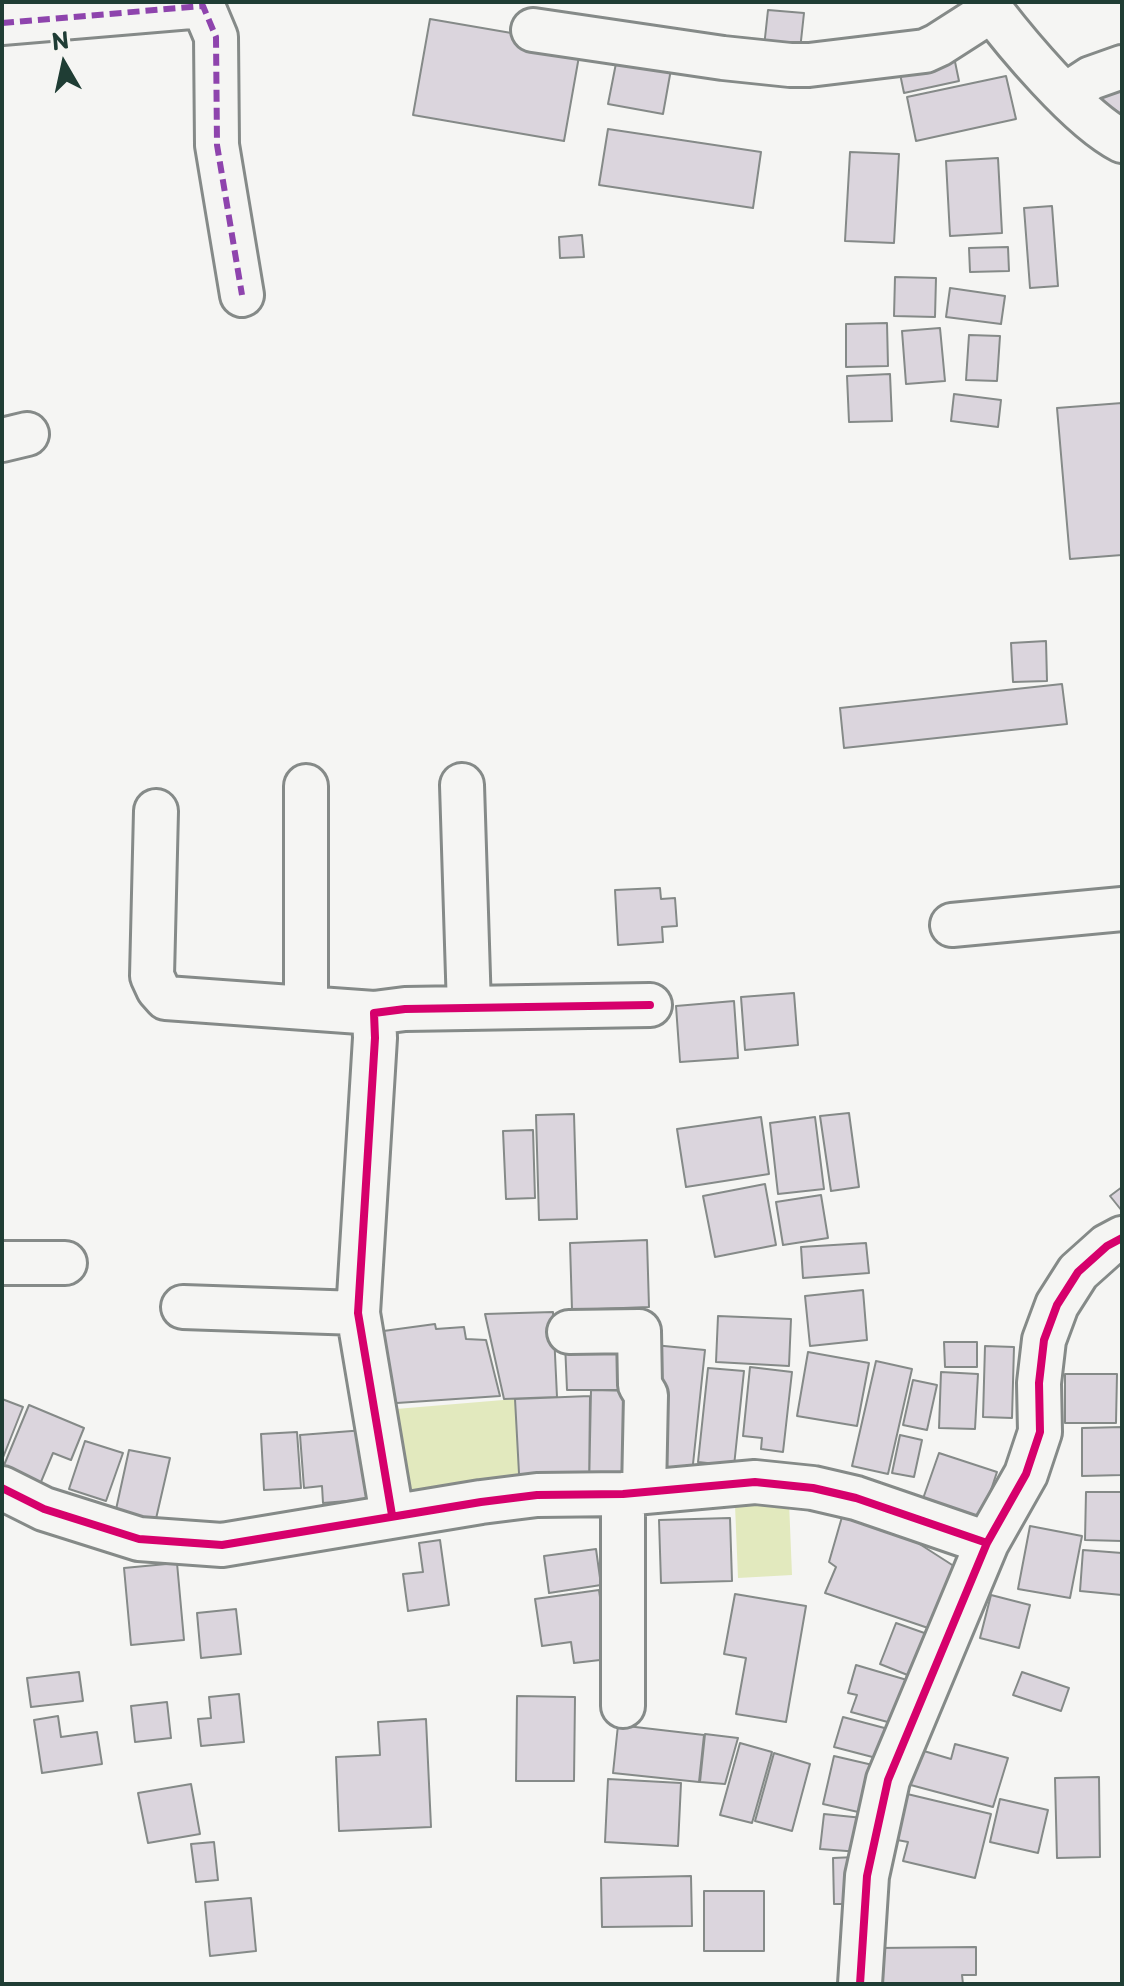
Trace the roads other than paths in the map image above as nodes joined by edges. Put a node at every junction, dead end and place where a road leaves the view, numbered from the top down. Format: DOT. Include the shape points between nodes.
graph roads {
  1 [pos="988,6"];
  2 [pos="2,23"];
  3 [pos="533,30"];
  4 [pos="1122,67"];
  5 [pos="1065,95"];
  6 [pos="1122,141"];
  7 [pos="242,295"];
  8 [pos="462,785"];
  9 [pos="306,786"];
  10 [pos="156,811"];
  11 [pos="1122,909"];
  12 [pos="952,925"];
  13 [pos="650,1005"];
  14 [pos="306,1008"];
  15 [pos="469,1008"];
  16 [pos="374,1013"];
  17 [pos="1122,1238"];
  18 [pos="2,1263"];
  19 [pos="65,1263"];
  20 [pos="183,1307"];
  21 [pos="358,1313"];
  22 [pos="569,1332"];
  23 [pos="2,1488"];
  24 [pos="634,1493"];
  25 [pos="392,1515"];
  26 [pos="987,1543"];
  27 [pos="623,1706"];
  28 [pos="860,1984"];
  1 -- 3 [label="street" via="925,51 809,65"];
  1 -- 5 [label="street"];
  2 -- 7 [label="street" via="203,6 216,37 217,145"];
  4 -- 5 [label="street"];
  5 -- 6 [label="street"];
  8 -- 15 [label="street"];
  9 -- 14 [label="street"];
  10 -- 14 [label="street" via="152,976 158,989 166,998"];
  11 -- 12 [label="street"];
  13 -- 15 [label="street"];
  14 -- 16 [label="street"];
  15 -- 16 [label="street"];
  16 -- 21 [label="street"];
  17 -- 26 [label="street" via="1078,1272 1057,1305 1044,1340 1040,1432 1026,1474"];
  18 -- 19 [label="street"];
  20 -- 21 [label="street"];
  21 -- 25 [label="street"];
  22 -- 24 [label="street" via="639,1331 640,1385 646,1395"];
  23 -- 25 [label="street" via="94,1526 175,1543 222,1545"];
  24 -- 25 [label="street" via="537,1495"];
  24 -- 26 [label="street" via="755,1482 813,1488"];
  24 -- 27 [label="street"];
  26 -- 28 [label="street" via="888,1780 867,1876"];
}
